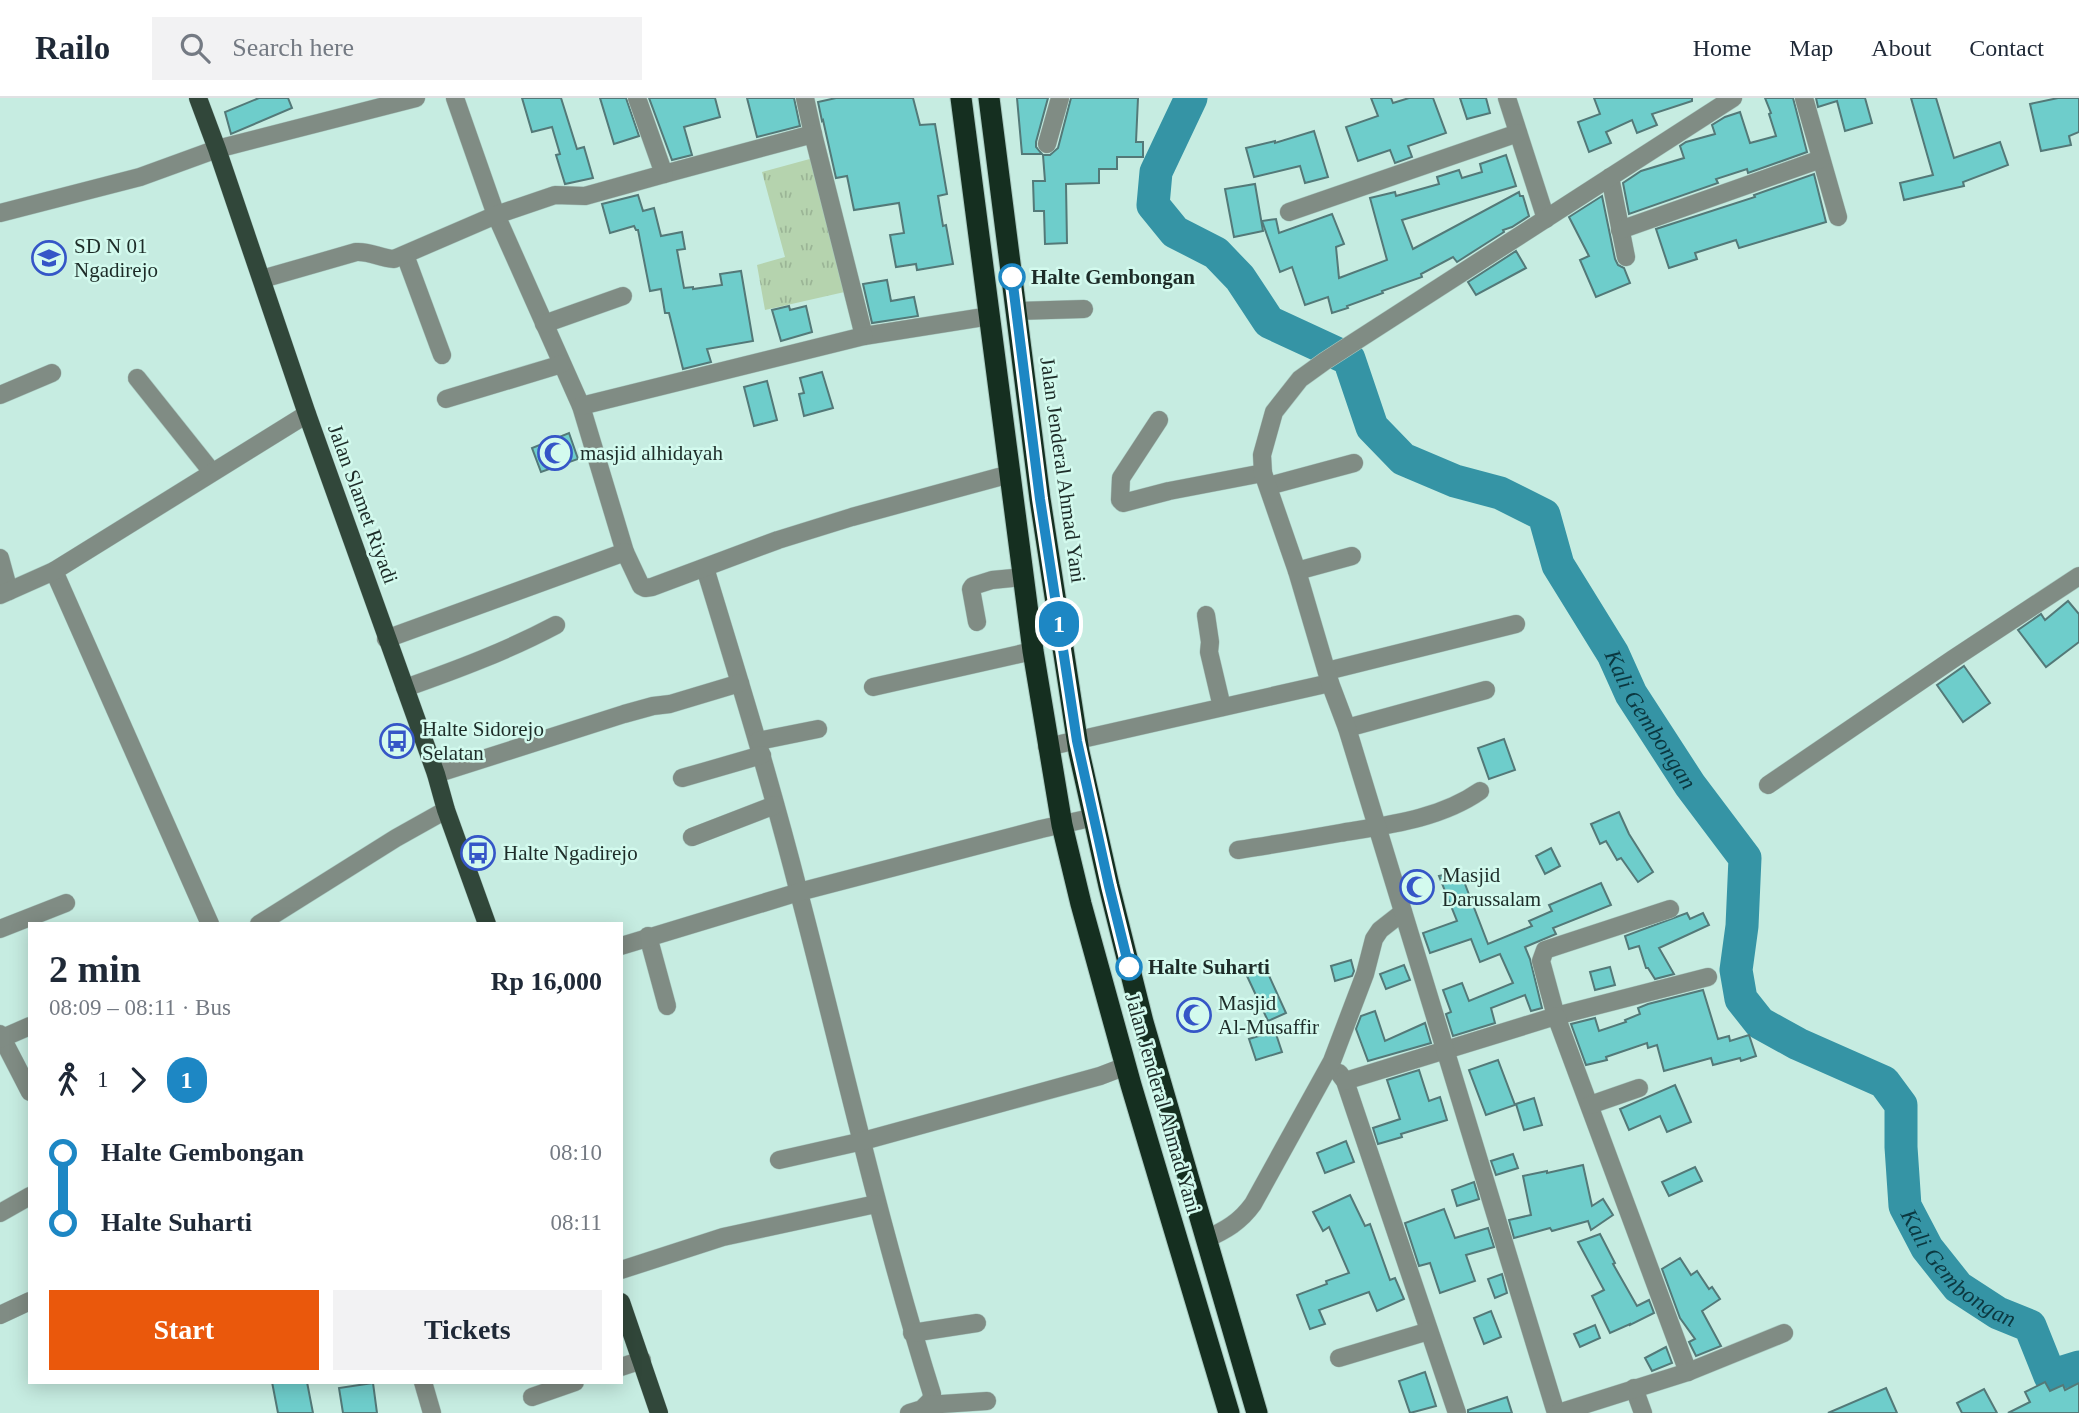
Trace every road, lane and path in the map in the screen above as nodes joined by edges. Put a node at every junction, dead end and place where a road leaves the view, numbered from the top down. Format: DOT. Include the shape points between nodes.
graph roads {
  1 [pos="198,98"];
  2 [pos="416,98"];
  3 [pos="455,98"];
  4 [pos="636,98"];
  5 [pos="805,98"];
  6 [pos="961,98"];
  7 [pos="989,98"];
  8 [pos="1060,98"];
  9 [pos="1507,98"];
  10 [pos="1733,98"];
  11 [pos="1804,98"];
  12 [pos="385,102"];
  13 [pos="1518,133"];
  14 [pos="813,134"];
  15 [pos="1047,144"];
  16 [pos="217,149"];
  17 [pos="1821,159"];
  18 [pos="664,174"];
  19 [pos="1610,177"];
  20 [pos="0,212"];
  21 [pos="1289,212"];
  22 [pos="496,215"];
  23 [pos="1838,217"];
  24 [pos="1546,219"];
  25 [pos="1620,230"];
  26 [pos="405,255"];
  27 [pos="1626,257"];
  28 [pos="262,279"];
  29 [pos="623,296"];
  30 [pos="1084,309"];
  31 [pos="1017,311"];
  32 [pos="990,316"];
  33 [pos="544,324"];
  34 [pos="864,336"];
  35 [pos="442,355"];
  36 [pos="562,363"];
  37 [pos="52,373"];
  38 [pos="137,378"];
  39 [pos="0,395"];
  40 [pos="446,399"];
  41 [pos="581,406"];
  42 [pos="307,414"];
  43 [pos="1159,420"];
  44 [pos="1354,463"];
  45 [pos="212,472"];
  46 [pos="1010,474"];
  47 [pos="1266,480"];
  48 [pos="625,552"];
  49 [pos="1352,556"];
  50 [pos="0,558"];
  51 [pos="705,568"];
  52 [pos="54,571"];
  53 [pos="1297,571"];
  54 [pos="2079,576"];
  55 [pos="1023,577"];
  56 [pos="4,593"];
  57 [pos="1206,615"];
  58 [pos="977,622"];
  59 [pos="1516,624"];
  60 [pos="556,625"];
  61 [pos="386,639"];
  62 [pos="1032,651"];
  63 [pos="1329,677"];
  64 [pos="740,683"];
  65 [pos="873,687"];
  66 [pos="405,688"];
  67 [pos="1486,690"];
  68 [pos="1222,707"];
  69 [pos="1347,728"];
  70 [pos="818,729"];
  71 [pos="1077,741"];
  72 [pos="1047,747"];
  73 [pos="760,748"];
  74 [pos="436,774"];
  75 [pos="682,778"];
  76 [pos="1768,785"];
  77 [pos="1480,791"];
  78 [pos="775,805"];
  79 [pos="446,810"];
  80 [pos="1095,817"];
  81 [pos="1062,825"];
  82 [pos="1376,827"];
  83 [pos="692,837"];
  84 [pos="1238,850"];
  85 [pos="799,892"];
  86 [pos="66,903"];
  87 [pos="1670,909"];
  88 [pos="1403,912"];
  89 [pos="209,922"];
  90 [pos="262,922"];
  91 [pos="485,922"];
  92 [pos="0,929"];
  93 [pos="648,936"];
  94 [pos="623,945"];
  95 [pos="1708,977"];
  96 [pos="667,1006"];
  97 [pos="1556,1016"];
  98 [pos="28,1027"];
  99 [pos="1,1037"];
  100 [pos="1446,1049"];
  101 [pos="1332,1061"];
  102 [pos="1126,1066"];
  103 [pos="1345,1081"];
  104 [pos="28,1087"];
  105 [pos="1639,1088"];
  106 [pos="1590,1105"];
  107 [pos="863,1141"];
  108 [pos="779,1160"];
  109 [pos="28,1197"];
  110 [pos="877,1204"];
  111 [pos="0,1213"];
  112 [pos="1206,1239"];
  113 [pos="623,1269"];
  114 [pos="28,1302"];
  115 [pos="623,1308"];
  116 [pos="0,1315"];
  117 [pos="977,1323"];
  118 [pos="1429,1331"];
  119 [pos="912,1333"];
  120 [pos="1784,1333"];
  121 [pos="1339,1359"];
  122 [pos="642,1360"];
  123 [pos="623,1366"];
  124 [pos="1688,1372"];
  125 [pos="424,1384"];
  126 [pos="569,1384"];
  127 [pos="1634,1388"];
  128 [pos="532,1397"];
  129 [pos="987,1401"];
  130 [pos="927,1405"];
  131 [pos="432,1413"];
  132 [pos="659,1413"];
  133 [pos="909,1413"];
  134 [pos="1229,1413"];
  135 [pos="1257,1413"];
  136 [pos="1457,1413"];
  137 [pos="1557,1413"];
  138 [pos="1643,1413"];
  1 -- 16 [label="main road, Jalan Slamet Riyadi"];
  2 -- 12 [label="street"];
  3 -- 22 [label="street"];
  4 -- 18 [label="street"];
  5 -- 14 [label="street"];
  6 -- 32 [label="highway, Jalan Jenderal Ahmad Yani"];
  7 -- 31 [label="highway, Jalan Jenderal Ahmad Yani"];
  8 -- 15 [label="street"];
  9 -- 13 [label="street"];
  10 -- 19 [label="street"];
  11 -- 17 [label="street"];
  12 -- 16 [label="street"];
  13 -- 21 [label="street"];
  13 -- 24 [label="street"];
  14 -- 18 [label="street"];
  14 -- 34 [label="street"];
  16 -- 20 [label="street" via="139,177"];
  16 -- 28 [label="main road, Jalan Slamet Riyadi"];
  17 -- 23 [label="street"];
  17 -- 25 [label="street"];
  18 -- 22 [label="street" via="585,196 555,195"];
  19 -- 24 [label="street"];
  19 -- 25 [label="street"];
  22 -- 26 [label="street"];
  22 -- 33 [label="street"];
  24 -- 47 [label="street" via="1300,379 1274,412 1262,455"];
  25 -- 27 [label="street"];
  26 -- 28 [label="street" via="394,260 356,252"];
  26 -- 35 [label="street"];
  28 -- 42 [label="main road, Jalan Slamet Riyadi"];
  29 -- 33 [label="street"];
  30 -- 31 [label="street"];
  31 -- 71 [label="highway, Jalan Jenderal Ahmad Yani"];
  32 -- 34 [label="street"];
  32 -- 46 [label="highway, Jalan Jenderal Ahmad Yani"];
  33 -- 36 [label="street"];
  34 -- 41 [label="street"];
  36 -- 40 [label="street"];
  36 -- 41 [label="street"];
  37 -- 39 [label="street"];
  38 -- 45 [label="street"];
  41 -- 48 [label="street"];
  42 -- 45 [label="street"];
  42 -- 61 [label="main road, Jalan Slamet Riyadi"];
  43 -- 47 [label="street" via="1121,478 1123,503 1169,491"];
  44 -- 47 [label="street"];
  45 -- 52 [label="street"];
  46 -- 51 [label="street" via="840,520"];
  46 -- 55 [label="highway, Jalan Jenderal Ahmad Yani"];
  47 -- 53 [label="street"];
  48 -- 51 [label="street" via="637,582 645,588"];
  48 -- 61 [label="street"];
  49 -- 53 [label="street"];
  50 -- 56 [label="street"];
  51 -- 64 [label="street"];
  52 -- 56 [label="street"];
  52 -- 89 [label="street"];
  53 -- 63 [label="street"];
  54 -- 76 [label="street"];
  55 -- 58 [label="street" via="973,586"];
  55 -- 62 [label="highway, Jalan Jenderal Ahmad Yani"];
  57 -- 68 [label="street"];
  59 -- 63 [label="street"];
  60 -- 66 [label="street" via="470,665"];
  61 -- 66 [label="main road, Jalan Slamet Riyadi"];
  62 -- 65 [label="street"];
  62 -- 72 [label="highway, Jalan Jenderal Ahmad Yani"];
  63 -- 68 [label="street"];
  63 -- 69 [label="street"];
  64 -- 73 [label="street"];
  64 -- 74 [label="street" via="624,714"];
  66 -- 74 [label="main road, Jalan Slamet Riyadi"];
  67 -- 69 [label="street"];
  68 -- 71 [label="street"];
  69 -- 82 [label="street"];
  70 -- 73 [label="street"];
  71 -- 72 [label="street"];
  71 -- 80 [label="highway, Jalan Jenderal Ahmad Yani"];
  72 -- 81 [label="highway, Jalan Jenderal Ahmad Yani"];
  73 -- 75 [label="street"];
  73 -- 78 [label="street"];
  74 -- 79 [label="main road, Jalan Slamet Riyadi"];
  77 -- 82 [label="street" via="1453,808"];
  78 -- 83 [label="street"];
  78 -- 85 [label="street"];
  79 -- 90 [label="street"];
  79 -- 91 [label="main road, Jalan Slamet Riyadi"];
  80 -- 81 [label="street"];
  80 -- 112 [label="highway, Jalan Jenderal Ahmad Yani" via="1143,1022"];
  81 -- 85 [label="street"];
  81 -- 102 [label="highway, Jalan Jenderal Ahmad Yani"];
  82 -- 84 [label="street"];
  82 -- 88 [label="street"];
  85 -- 93 [label="street"];
  85 -- 107 [label="street"];
  86 -- 92 [label="street"];
  87 -- 97 [label="street" via="1545,950 1541,961"];
  88 -- 100 [label="street"];
  88 -- 101 [label="street" via="1374,939"];
  93 -- 94 [label="street"];
  93 -- 96 [label="street"];
  95 -- 97 [label="street"];
  97 -- 100 [label="street"];
  97 -- 106 [label="street"];
  98 -- 99 [label="street"];
  99 -- 104 [label="street"];
  100 -- 103 [label="street"];
  100 -- 137 [label="street"];
  101 -- 103 [label="street"];
  101 -- 112 [label="street" via="1245,1216"];
  102 -- 107 [label="street"];
  102 -- 134 [label="highway, Jalan Jenderal Ahmad Yani"];
  103 -- 118 [label="street"];
  105 -- 106 [label="street"];
  106 -- 124 [label="street"];
  107 -- 108 [label="street"];
  107 -- 110 [label="street"];
  109 -- 111 [label="street"];
  110 -- 113 [label="street" via="723,1237"];
  110 -- 119 [label="street"];
  112 -- 135 [label="highway, Jalan Jenderal Ahmad Yani"];
  114 -- 116 [label="street"];
  115 -- 122 [label="main road"];
  117 -- 119 [label="street"];
  118 -- 121 [label="street"];
  118 -- 136 [label="street"];
  119 -- 130 [label="street" via="932,1394"];
  120 -- 124 [label="street"];
  122 -- 123 [label="street"];
  122 -- 132 [label="main road"];
  124 -- 127 [label="street"];
  125 -- 131 [label="street"];
  126 -- 128 [label="street"];
  127 -- 137 [label="street"];
  127 -- 138 [label="street"];
  129 -- 130 [label="street"];
  130 -- 133 [label="street"];
}
